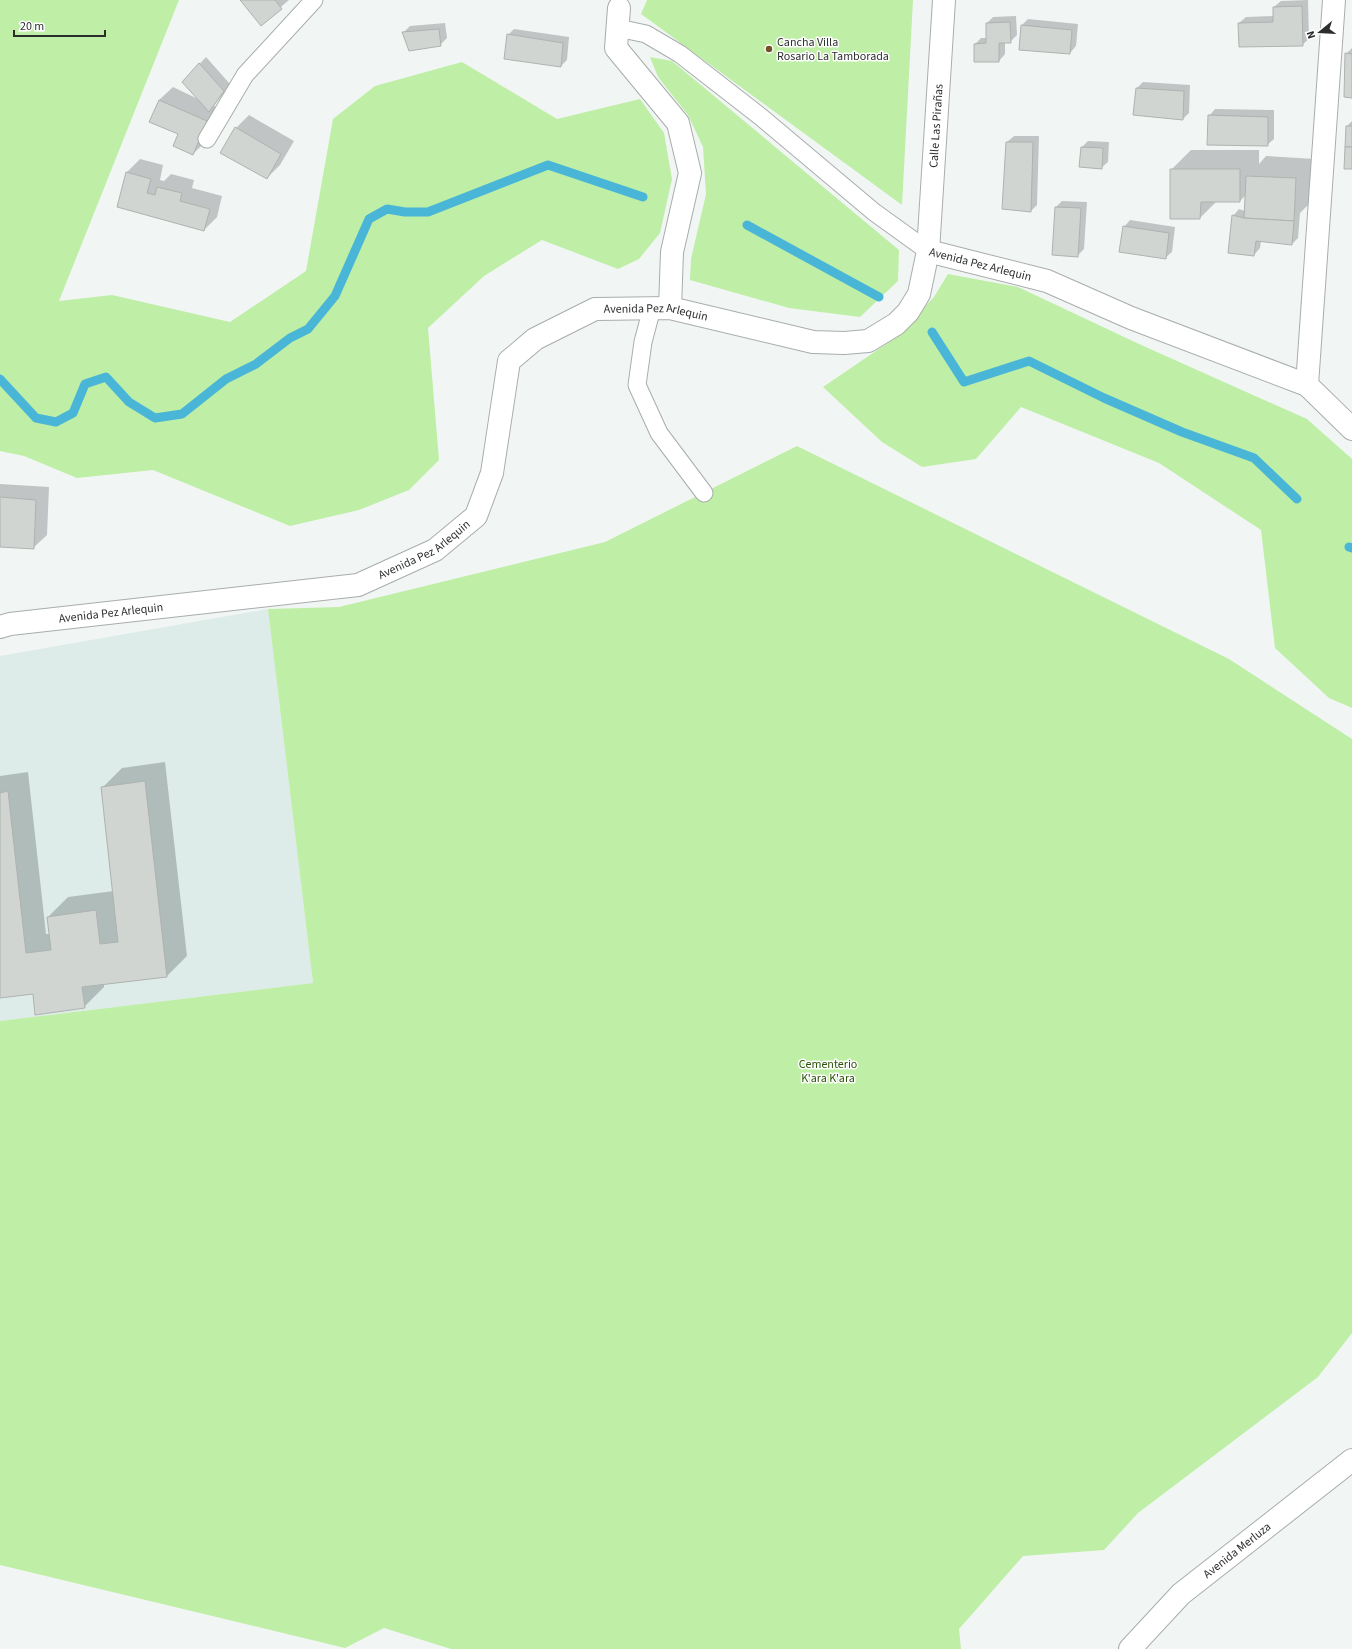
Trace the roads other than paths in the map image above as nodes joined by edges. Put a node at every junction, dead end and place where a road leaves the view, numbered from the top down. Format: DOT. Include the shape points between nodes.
graph roads {
  1 [pos="314,0"];
  2 [pos="944,0"];
  3 [pos="1334,0"];
  4 [pos="616,9"];
  5 [pos="207,139"];
  6 [pos="928,251"];
  7 [pos="661,308"];
  8 [pos="1307,385"];
  9 [pos="1352,429"];
  10 [pos="704,493"];
  11 [pos="0,627"];
  12 [pos="1352,1460"];
  13 [pos="1130,1649"];
  1 -- 5 [label="lane" via="245,75"];
  2 -- 6 [label="street, Calle Las Pirañas"];
  3 -- 8 [label="street"];
  4 -- 6 [label="lane" via="646,34 680,54 761,117 874,212"];
  4 -- 7 [label="street" via="616,48 678,123 690,173"];
  6 -- 7 [label="street, Avenida Pez Arlequin" via="919,294 908,312 896,324 868,340 844,343 813,342"];
  6 -- 8 [label="street, Avenida Pez Arlequin" via="1047,281 1131,318"];
  7 -- 10 [label="lane" via="643,342 637,385 659,433"];
  7 -- 11 [label="street, Avenida Pez Arlequin" via="595,309 534,339 509,361 492,473 476,516 435,550 358,585"];
  8 -- 9 [label="street, Avenida Pez Arlequin"];
  12 -- 13 [label="street, Avenida Merluza" via="1181,1594"];
}
